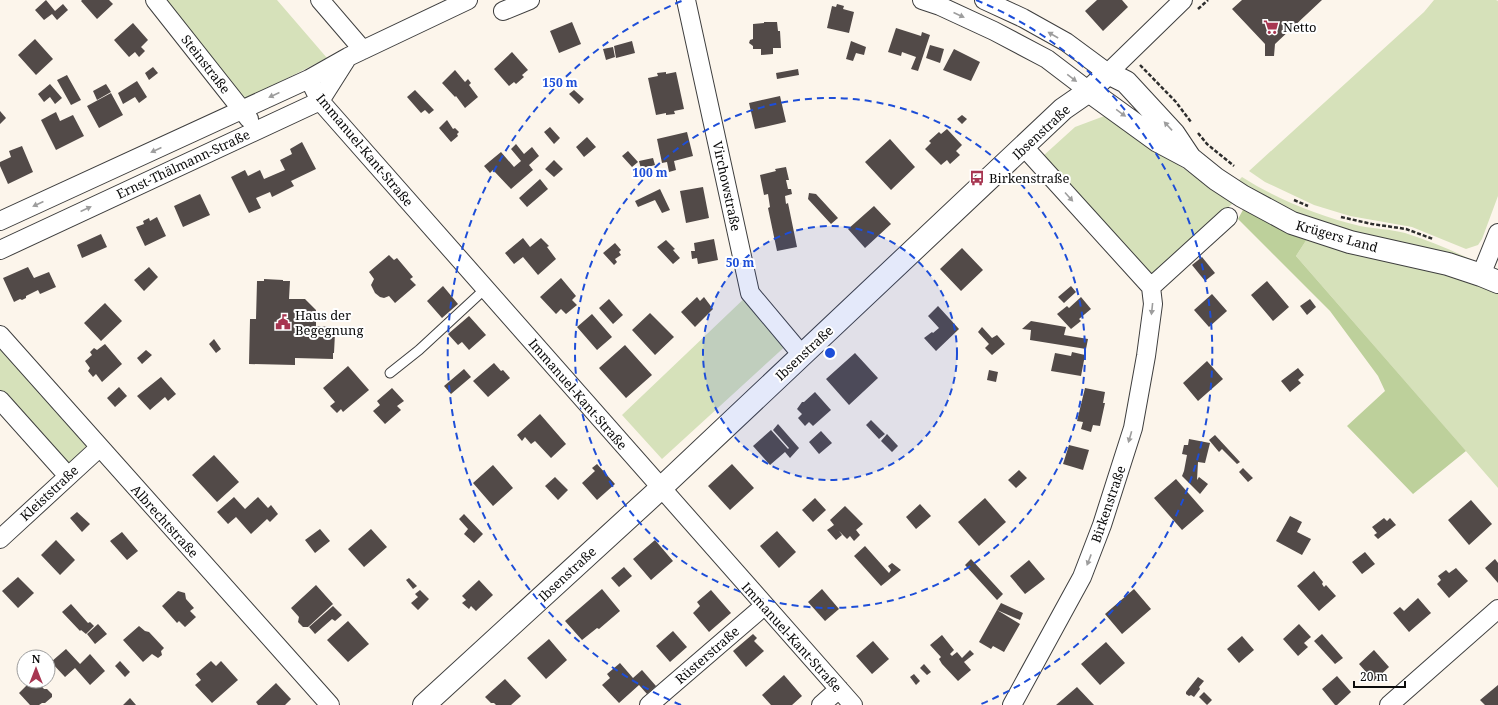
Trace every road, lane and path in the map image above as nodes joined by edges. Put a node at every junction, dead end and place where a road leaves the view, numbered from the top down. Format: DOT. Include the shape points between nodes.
graph roads {
  1 [pos="155,0"];
  2 [pos="320,0"];
  3 [pos="468,0"];
  4 [pos="530,0"];
  5 [pos="686,0"];
  6 [pos="922,0"];
  7 [pos="984,0"];
  8 [pos="1183,0"];
  9 [pos="503,11"];
  10 [pos="1129,53"];
  11 [pos="356,54"];
  12 [pos="1108,73"];
  13 [pos="309,79"];
  14 [pos="1089,91"];
  15 [pos="320,101"];
  16 [pos="242,110"];
  17 [pos="257,129"];
  18 [pos="1024,147"];
  19 [pos="1190,158"];
  20 [pos="1237,168"];
  21 [pos="1289,198"];
  22 [pos="1309,207"];
  23 [pos="1334,215"];
  24 [pos="1228,217"];
  25 [pos="0,221"];
  26 [pos="1498,233"];
  27 [pos="1439,242"];
  28 [pos="0,250"];
  29 [pos="1489,278"];
  30 [pos="1151,287"];
  31 [pos="485,289"];
  32 [pos="0,335"];
  33 [pos="802,355"];
  34 [pos="390,373"];
  35 [pos="0,400"];
  36 [pos="99,448"];
  37 [pos="68,476"];
  38 [pos="661,488"];
  39 [pos="0,539"];
  40 [pos="764,606"];
  41 [pos="1498,609"];
  42 [pos="839,689"];
  43 [pos="330,705"];
  44 [pos="424,705"];
  45 [pos="649,705"];
  46 [pos="820,705"];
  47 [pos="853,705"];
  48 [pos="1012,705"];
  49 [pos="1389,705"];
  1 -- 16 [label="street, Steinstraße"];
  2 -- 11 [label="street"];
  3 -- 11 [label="street, Ernst-Thälmann-Straße"];
  4 -- 9 [label="street"];
  5 -- 33 [label="street, Virchowstraße" via="750,293"];
  6 -- 14 [label="street, one-way" via="994,31 1047,59"];
  12 -- 7 [label="street, one-way" via="1066,42"];
  8 -- 10 [label="street, Ibsenstraße"];
  10 -- 12 [label="street, Ibsenstraße"];
  10 -- 20 [label="path" via="1176,102 1208,144"];
  11 -- 13 [label="street, Ernst-Thälmann-Straße"];
  11 -- 15 [label="street"];
  12 -- 14 [label="street, Ibsenstraße"];
  19 -- 12 [label="street, Krügers Land, one-way" via="1174,134 1126,82"];
  13 -- 15 [label="street, Immanuel-Kant-Straße"];
  13 -- 16 [label="street, Ernst-Thälmann-Straße, one-way"];
  14 -- 18 [label="street, Ibsenstraße" via="1063,109"];
  14 -- 19 [label="street, Krügers Land, one-way" via="1158,141"];
  15 -- 17 [label="street, Ernst-Thälmann-Straße"];
  15 -- 31 [label="street, Immanuel-Kant-Straße"];
  16 -- 17 [label="street, Steinstraße"];
  16 -- 25 [label="street, Ernst-Thälmann-Straße, one-way"];
  28 -- 17 [label="street, Ernst-Thälmann-Straße, one-way"];
  18 -- 30 [label="street, one-way"];
  18 -- 33 [label="street, Ibsenstraße"];
  19 -- 29 [label="street, Krügers Land" via="1242,196 1292,223 1350,242 1448,264"];
  21 -- 22 [label="path"];
  23 -- 27 [label="path" via="1406,229"];
  24 -- 30 [label="street"];
  26 -- 29 [label="street"];
  30 -- 48 [label="street, Birkenstraße, one-way" via="1153,304 1146,356 1132,428 1105,518 1082,577"];
  31 -- 34 [label="lane"];
  31 -- 38 [label="street, Immanuel-Kant-Straße"];
  32 -- 36 [label="street, Albrechtstraße"];
  33 -- 38 [label="street, Ibsenstraße"];
  35 -- 37 [label="street"];
  36 -- 37 [label="street, Kleiststraße"];
  36 -- 43 [label="street, Albrechtstraße"];
  37 -- 39 [label="street, Kleiststraße"];
  38 -- 40 [label="street, Immanuel-Kant-Straße"];
  38 -- 44 [label="street, Ibsenstraße"];
  40 -- 42 [label="street, Immanuel-Kant-Straße"];
  40 -- 45 [label="street, Rüsterstraße"];
  41 -- 49 [label="street"];
  42 -- 46 [label="street"];
  42 -- 47 [label="street, Immanuel-Kant-Straße"];
}
